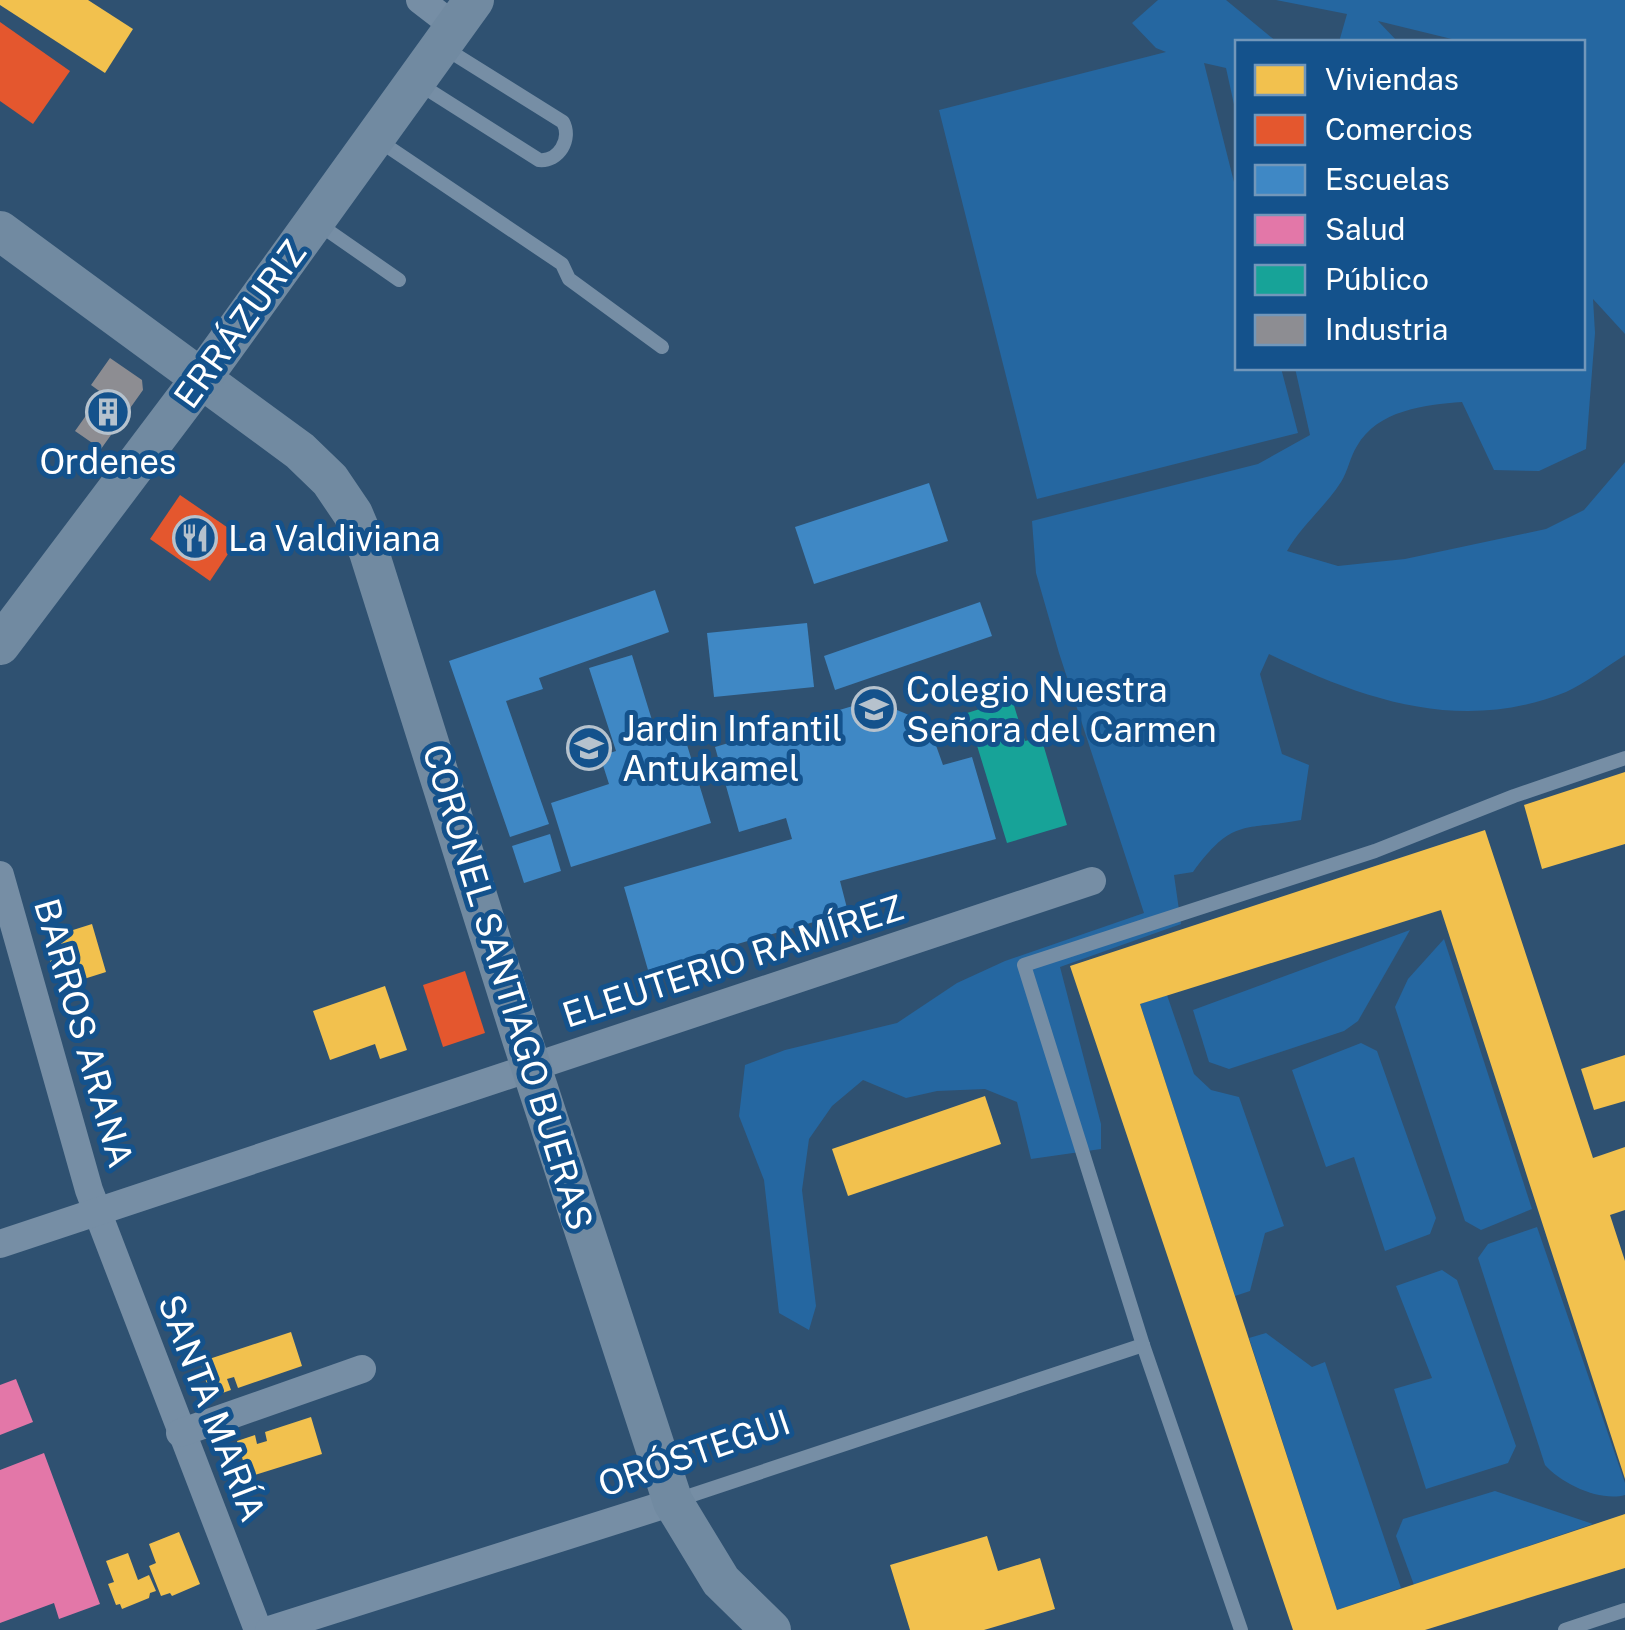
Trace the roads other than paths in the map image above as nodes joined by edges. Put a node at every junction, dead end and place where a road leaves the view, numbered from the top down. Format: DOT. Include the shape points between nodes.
graph roads {
  1 [pos="420,0"];
  2 [pos="457,24"];
  3 [pos="415,82"];
  4 [pos="375,138"];
  5 [pos="314,222"];
  6 [pos="0,231"];
  7 [pos="398,280"];
  8 [pos="662,347"];
  9 [pos="200,380"];
  10 [pos="0,645"];
  11 [pos="1625,758"];
  12 [pos="0,875"];
  13 [pos="1092,880"];
  14 [pos="531,1067"];
  15 [pos="97,1212"];
  16 [pos="0,1244"];
  17 [pos="1143,1345"];
  18 [pos="362,1369"];
  19 [pos="180,1433"];
  20 [pos="673,1502"];
  21 [pos="1625,1610"];
  22 [pos="258,1630"];
  23 [pos="269,1630"];
  24 [pos="771,1630"];
  25 [pos="1241,1630"];
  26 [pos="1565,1630"];
  1 -- 2 [label="street"];
  2 -- 3 [label="main road, ERRÁZURIZ"];
  2 -- 3 [label="lane" via="563,122 567,140 556,156 539,160"];
  3 -- 4 [label="main road, ERRÁZURIZ"];
  4 -- 5 [label="main road, ERRÁZURIZ"];
  4 -- 8 [label="lane" via="562,264 568,279"];
  5 -- 7 [label="lane"];
  5 -- 9 [label="main road, ERRÁZURIZ"];
  6 -- 9 [label="main road, CORONEL SANTIAGO BUERAS"];
  9 -- 10 [label="main road, ERRÁZURIZ"];
  9 -- 14 [label="main road, CORONEL SANTIAGO BUERAS" via="300,450 354,514"];
  11 -- 17 [label="lane" via="1375,852 1024,965"];
  12 -- 15 [label="street, BARROS ARANA"];
  13 -- 14 [label="street, ELEUTERIO RAMÍREZ"];
  14 -- 15 [label="street, ELEUTERIO RAMÍREZ"];
  14 -- 20 [label="main road, CORONEL SANTIAGO BUERAS"];
  15 -- 16 [label="street, ELEUTERIO RAMÍREZ"];
  15 -- 19 [label="street, SANTA MARÍA"];
  17 -- 20 [label="lane, ORÓSTEGUI"];
  17 -- 25 [label="lane"];
  18 -- 19 [label="street"];
  19 -- 22 [label="street, SANTA MARÍA"];
  20 -- 23 [label="street, ORÓSTEGUI"];
  20 -- 24 [label="main road, CORONEL SANTIAGO BUERAS" via="721,1582"];
  21 -- 26 [label="lane"];
}
